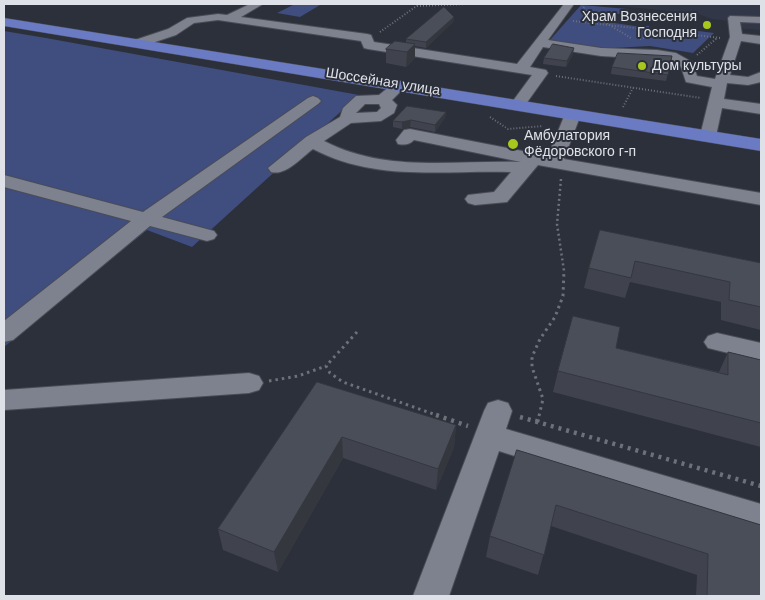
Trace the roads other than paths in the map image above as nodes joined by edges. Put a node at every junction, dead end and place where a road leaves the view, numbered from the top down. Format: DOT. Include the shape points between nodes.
graph roads {
  1 [pos="258,4"];
  2 [pos="569,4"];
  3 [pos="228,19"];
  4 [pos="761,20"];
  5 [pos="4,22"];
  6 [pos="736,38"];
  7 [pos="761,40"];
  8 [pos="139,43"];
  9 [pos="540,43"];
  10 [pos="521,69"];
  11 [pos="761,76"];
  12 [pos="721,81"];
  13 [pos="400,85"];
  14 [pos="313,101"];
  15 [pos="716,102"];
  16 [pos="518,105"];
  17 [pos="761,109"];
  18 [pos="571,119"];
  19 [pos="708,136"];
  20 [pos="404,140"];
  21 [pos="312,141"];
  22 [pos="761,145"];
  23 [pos="559,162"];
  24 [pos="529,163"];
  25 [pos="277,168"];
  26 [pos="4,181"];
  27 [pos="475,199"];
  28 [pos="761,199"];
  29 [pos="146,219"];
  30 [pos="207,235"];
  31 [pos="4,334"];
  32 [pos="717,342"];
  33 [pos="761,352"];
  34 [pos="249,383"];
  35 [pos="4,400"];
  36 [pos="761,519"];
  37 [pos="431,596"];
  1 -- 3 [label="lane"];
  2 -- 9 [label="lane"];
  3 -- 8 [label="lane" via="191,20 172,32"];
  3 -- 10 [label="lane" via="367,38 368,45"];
  4 -- 6 [label="lane" via="734,18"];
  5 -- 8 [label="main road, Шоссейная улица"];
  6 -- 7 [label="lane"];
  6 -- 12 [label="lane"];
  8 -- 13 [label="main road, Шоссейная улица"];
  9 -- 10 [label="lane"];
  9 -- 12 [label="lane" via="602,52 676,57 687,65 691,79"];
  10 -- 16 [label="lane" via="541,73"];
  11 -- 12 [label="lane" via="750,81"];
  12 -- 15 [label="lane"];
  13 -- 16 [label="main road, Шоссейная улица"];
  13 -- 21 [label="lane" via="383,100 361,100 349,111 347,119"];
  14 -- 29 [label="lane"];
  15 -- 17 [label="lane"];
  15 -- 19 [label="lane"];
  16 -- 18 [label="main road, Шоссейная улица"];
  18 -- 19 [label="main road, Шоссейная улица" via="616,121"];
  18 -- 23 [label="lane"];
  19 -- 22 [label="main road, Шоссейная улица"];
  20 -- 24 [label="lane" via="410,134"];
  21 -- 24 [label="lane" via="350,158 379,164 430,168"];
  21 -- 25 [label="lane"];
  23 -- 24 [label="lane"];
  23 -- 28 [label="lane"];
  24 -- 27 [label="lane" via="500,198"];
  26 -- 29 [label="lane"];
  29 -- 30 [label="lane"];
  29 -- 31 [label="lane"];
  32 -- 33 [label="lane"];
  34 -- 35 [label="lane"];
  36 -- 37 [label="lane" via="493,423"];
}
